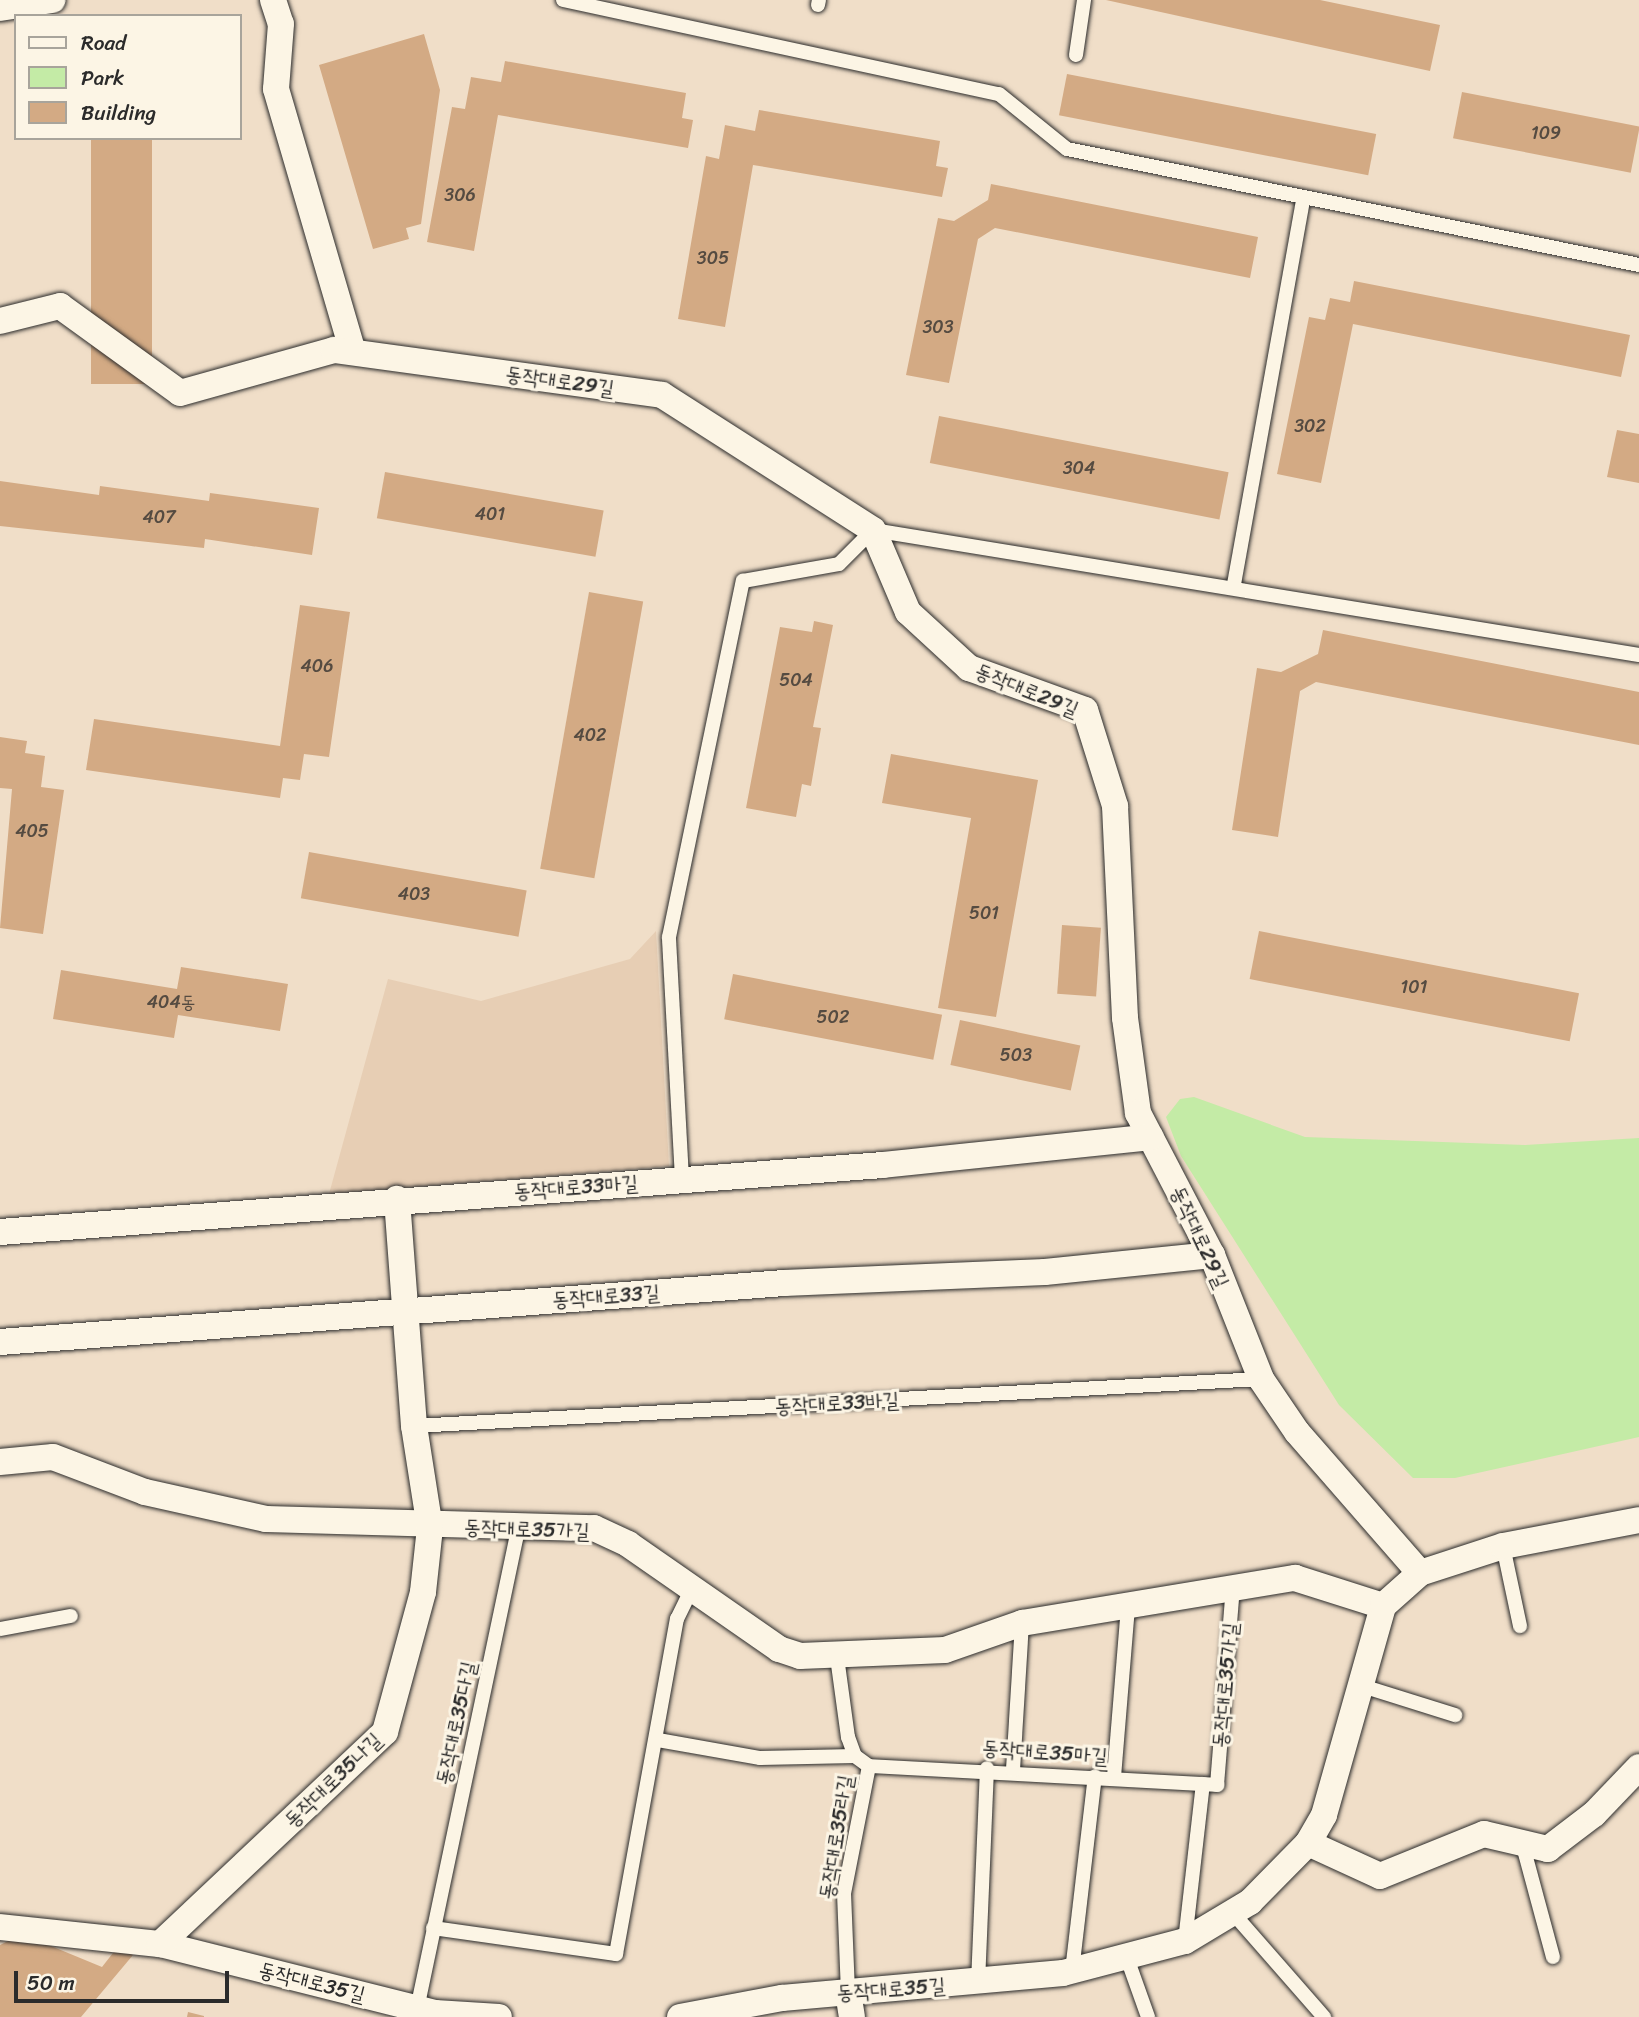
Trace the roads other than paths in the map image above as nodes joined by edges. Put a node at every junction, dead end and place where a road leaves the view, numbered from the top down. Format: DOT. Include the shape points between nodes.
graph roads {
  1 [pos="52,0"];
  2 [pos="273,0"];
  3 [pos="563,0"];
  4 [pos="1084,0"];
  5 [pos="0,8"];
  6 [pos="1076,55"];
  7 [pos="1303,199"];
  8 [pos="1639,265"];
  9 [pos="0,321"];
  10 [pos="353,352"];
  11 [pos="873,530"];
  12 [pos="1234,584"];
  13 [pos="1639,655"];
  14 [pos="1151,1137"];
  15 [pos="682,1179"];
  16 [pos="397,1199"];
  17 [pos="0,1232"];
  18 [pos="1212,1255"];
  19 [pos="405,1310"];
  20 [pos="0,1342"];
  21 [pos="1261,1379"];
  22 [pos="414,1426"];
  23 [pos="0,1462"];
  24 [pos="1639,1520"];
  25 [pos="519,1526"];
  26 [pos="430,1528"];
  27 [pos="1503,1546"];
  28 [pos="1420,1573"];
  29 [pos="1233,1586"];
  30 [pos="691,1590"];
  31 [pos="1128,1606"];
  32 [pos="1383,1606"];
  33 [pos="71,1616"];
  34 [pos="1022,1623"];
  35 [pos="1520,1626"];
  36 [pos="0,1629"];
  37 [pos="837,1657"];
  38 [pos="1359,1685"];
  39 [pos="1455,1715"];
  40 [pos="658,1740"];
  41 [pos="855,1756"];
  42 [pos="869,1766"];
  43 [pos="1639,1767"];
  44 [pos="987,1768"];
  45 [pos="1013,1770"];
  46 [pos="1095,1776"];
  47 [pos="1114,1777"];
  48 [pos="1210,1785"];
  49 [pos="1308,1843"];
  50 [pos="1523,1846"];
  51 [pos="1232,1912"];
  52 [pos="0,1927"];
  53 [pos="433,1928"];
  54 [pos="1185,1941"];
  55 [pos="160,1944"];
  56 [pos="1553,1957"];
  57 [pos="1127,1958"];
  58 [pos="1072,1971"];
  59 [pos="978,1983"];
  60 [pos="850,2005"];
  61 [pos="417,2009"];
  62 [pos="499,2017"];
  63 [pos="680,2017"];
  64 [pos="1148,2017"];
  65 [pos="1324,2017"];
  1 -- 5 [label="street"];
  2 -- 10 [label="street" via="281,24 276,89"];
  3 -- 7 [label="lane" via="999,94 1067,149"];
  4 -- 6 [label="lane"];
  7 -- 8 [label="lane"];
  7 -- 12 [label="lane"];
  9 -- 10 [label="street, 동작대로29길" via="60,306 180,393 334,349"];
  10 -- 11 [label="street, 동작대로29길" via="662,395"];
  11 -- 12 [label="lane"];
  11 -- 14 [label="street, 동작대로29길" via="908,612 969,668 1086,710 1115,806 1125,1018 1138,1113"];
  11 -- 15 [label="lane" via="839,564 743,581 669,937"];
  12 -- 13 [label="lane"];
  14 -- 15 [label="street, 동작대로33마길"];
  14 -- 18 [label="street, 동작대로29길"];
  15 -- 16 [label="street, 동작대로33마길"];
  16 -- 17 [label="street, 동작대로33마길"];
  16 -- 19 [label="street"];
  18 -- 19 [label="street, 동작대로33길" via="1045,1272"];
  18 -- 21 [label="street, 동작대로29길"];
  19 -- 20 [label="street, 동작대로33길"];
  19 -- 22 [label="street"];
  21 -- 22 [label="lane, 동작대로33바길"];
  21 -- 28 [label="street, 동작대로29길" via="1297,1432"];
  22 -- 26 [label="street"];
  23 -- 26 [label="street, 동작대로35가길" via="53,1457 145,1492 266,1519"];
  24 -- 27 [label="street"];
  25 -- 26 [label="street, 동작대로35가길"];
  25 -- 30 [label="street, 동작대로35가길" via="594,1528 628,1544"];
  25 -- 53 [label="lane, 동작대로35다길"];
  26 -- 55 [label="street, 동작대로35나길" via="424,1592 385,1732"];
  27 -- 28 [label="street"];
  27 -- 35 [label="lane"];
  28 -- 32 [label="street"];
  29 -- 31 [label="street, 동작대로35가길"];
  29 -- 32 [label="street, 동작대로35가길" via="1295,1578"];
  29 -- 48 [label="lane, 동작대로35가길"];
  30 -- 37 [label="street, 동작대로35가길" via="779,1649"];
  30 -- 40 [label="lane" via="677,1619"];
  31 -- 34 [label="street, 동작대로35가길"];
  31 -- 47 [label="lane"];
  32 -- 38 [label="street, 동작대로35길"];
  33 -- 36 [label="lane"];
  34 -- 37 [label="street, 동작대로35가길" via="945,1650"];
  34 -- 45 [label="lane"];
  37 -- 41 [label="lane, 동작대로35라길"];
  38 -- 39 [label="lane"];
  38 -- 49 [label="street, 동작대로35길" via="1324,1815"];
  40 -- 41 [label="lane" via="760,1758"];
  40 -- 53 [label="lane" via="616,1954"];
  41 -- 42 [label="lane, 동작대로35라길"];
  42 -- 44 [label="lane, 동작대로35마길"];
  42 -- 60 [label="lane, 동작대로35라길" via="844,1893"];
  43 -- 50 [label="street" via="1594,1814 1548,1849"];
  44 -- 45 [label="lane, 동작대로35마길"];
  44 -- 59 [label="lane"];
  45 -- 46 [label="lane, 동작대로35마길"];
  46 -- 47 [label="lane, 동작대로35마길"];
  46 -- 58 [label="lane"];
  47 -- 48 [label="lane, 동작대로35마길"];
  48 -- 54 [label="lane, 동작대로35가길"];
  49 -- 50 [label="street" via="1380,1876 1484,1834"];
  49 -- 51 [label="street, 동작대로35길"];
  50 -- 56 [label="lane"];
  51 -- 54 [label="street, 동작대로35길"];
  51 -- 65 [label="lane"];
  52 -- 55 [label="street, 동작대로35길"];
  53 -- 61 [label="lane, 동작대로35다길"];
  54 -- 57 [label="street, 동작대로35길"];
  55 -- 61 [label="street, 동작대로35길"];
  57 -- 58 [label="street, 동작대로35길"];
  57 -- 64 [label="lane"];
  58 -- 59 [label="street, 동작대로35길"];
  59 -- 60 [label="street, 동작대로35길"];
  60 -- 63 [label="street, 동작대로35길"];
  61 -- 62 [label="street, 동작대로35길"];
}
